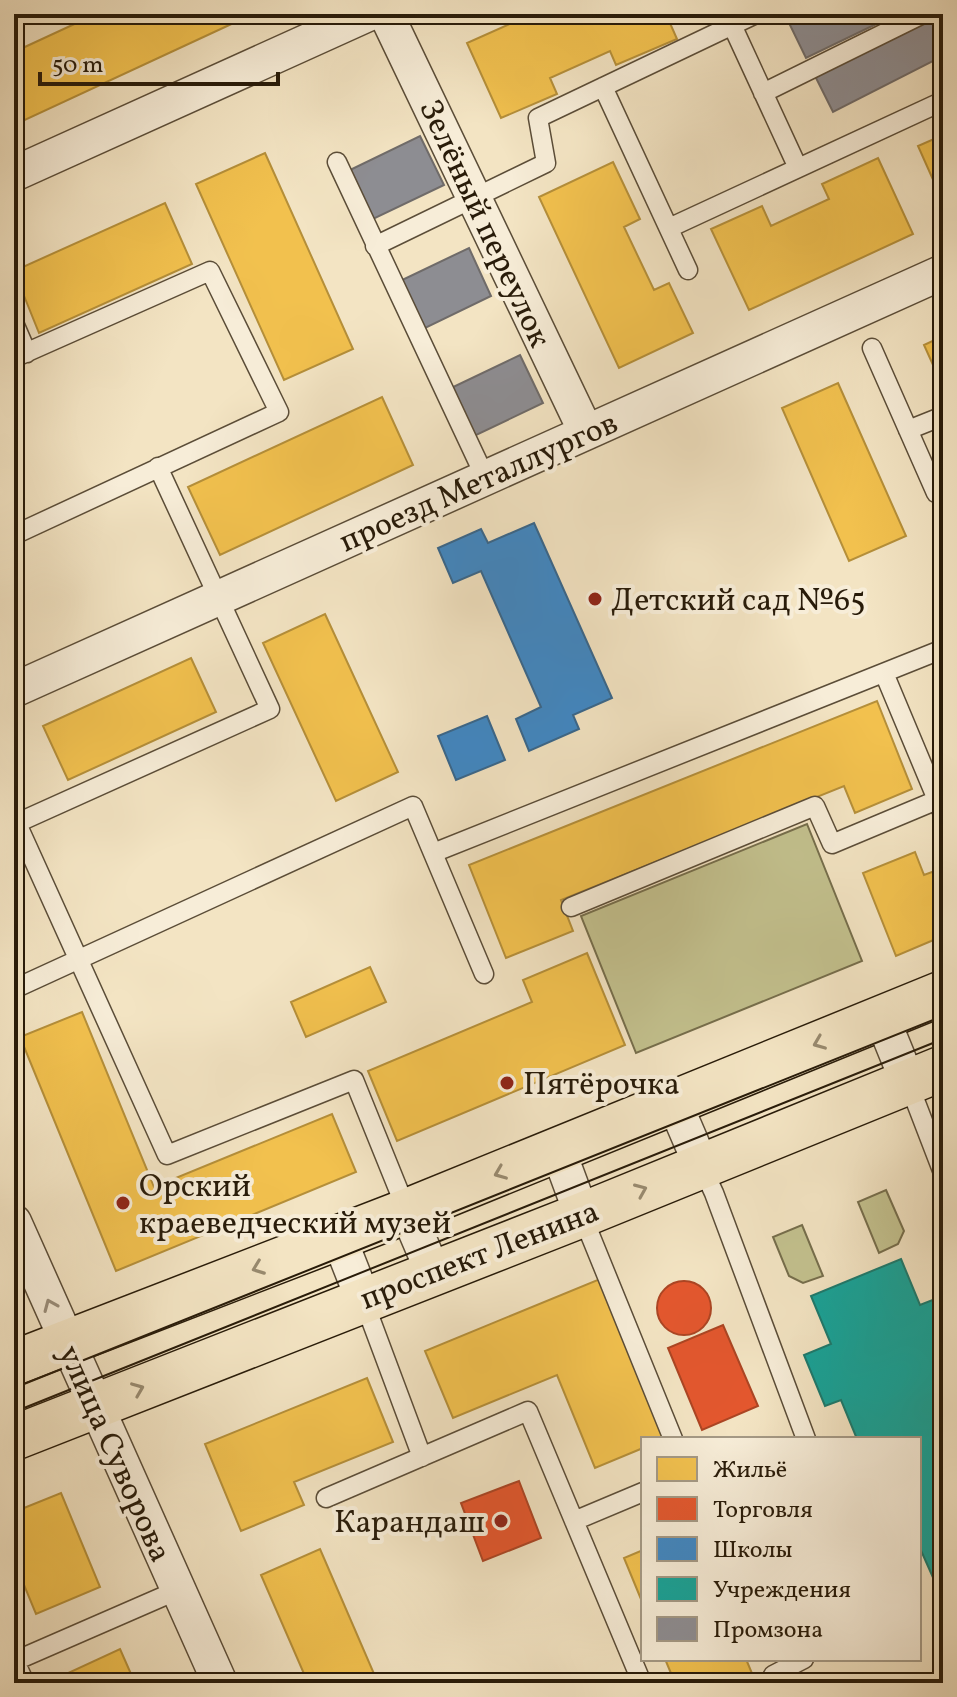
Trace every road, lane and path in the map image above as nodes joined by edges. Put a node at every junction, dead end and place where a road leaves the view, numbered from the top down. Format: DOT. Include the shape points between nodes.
graph roads {
  1 [pos="368,14"];
  2 [pos="386,14"];
  3 [pos="756,14"];
  4 [pos="923,14"];
  5 [pos="732,25"];
  6 [pos="603,87"];
  7 [pos="763,93"];
  8 [pos="943,101"];
  9 [pos="337,162"];
  10 [pos="798,168"];
  11 [pos="14,174"];
  12 [pos="474,198"];
  13 [pos="669,228"];
  14 [pos="375,246"];
  15 [pos="688,270"];
  16 [pos="943,272"];
  17 [pos="14,323"];
  18 [pos="872,348"];
  19 [pos="20,356"];
  20 [pos="943,416"];
  21 [pos="908,430"];
  22 [pos="586,432"];
  23 [pos="158,467"];
  24 [pos="485,477"];
  25 [pos="936,493"];
  26 [pos="14,535"];
  27 [pos="218,598"];
  28 [pos="943,649"];
  29 [pos="884,673"];
  30 [pos="14,690"];
  31 [pos="940,807"];
  32 [pos="15,820"];
  33 [pos="433,853"];
  34 [pos="571,907"];
  35 [pos="80,959"];
  36 [pos="484,974"];
  37 [pos="14,989"];
  38 [pos="943,993"];
  39 [pos="882,1018"];
  40 [pos="926,1075"];
  41 [pos="674,1102"];
  42 [pos="558,1150"];
  43 [pos="701,1165"];
  44 [pos="943,1173"];
  45 [pos="407,1211"];
  46 [pos="582,1215"];
  47 [pos="14,1222"];
  48 [pos="339,1238"];
  49 [pos="433,1272"];
  50 [pos="363,1299"];
  51 [pos="66,1341"];
  52 [pos="14,1363"];
  53 [pos="96,1405"];
  54 [pos="672,1437"];
  55 [pos="805,1437"];
  56 [pos="14,1438"];
  57 [pos="422,1457"];
  58 [pos="641,1493"];
  59 [pos="326,1498"];
  60 [pos="574,1521"];
  61 [pos="178,1590"];
  62 [pos="14,1660"];
  63 [pos="799,1661"];
  64 [pos="771,1672"];
  65 [pos="25,1683"];
  66 [pos="220,1683"];
  67 [pos="642,1683"];
  1 -- 11 [label="street"];
  2 -- 12 [label="street, Зелёный переулок"];
  3 -- 5 [label="lane"];
  4 -- 7 [label="lane"];
  5 -- 6 [label="lane"];
  5 -- 7 [label="lane"];
  6 -- 12 [label="lane" via="538,118 546,163"];
  6 -- 13 [label="lane"];
  7 -- 10 [label="lane"];
  8 -- 10 [label="lane"];
  9 -- 14 [label="lane"];
  10 -- 13 [label="lane"];
  12 -- 14 [label="lane"];
  12 -- 22 [label="street, Зелёный переулок"];
  13 -- 15 [label="lane"];
  14 -- 24 [label="lane"];
  16 -- 22 [label="street, проезд Металлургов"];
  17 -- 19 [label="lane"];
  18 -- 21 [label="lane"];
  19 -- 23 [label="lane" via="210,271 279,412"];
  20 -- 21 [label="lane"];
  21 -- 25 [label="lane"];
  22 -- 24 [label="street, проезд Металлургов"];
  23 -- 26 [label="lane"];
  23 -- 27 [label="lane"];
  24 -- 27 [label="street, проезд Металлургов"];
  27 -- 30 [label="street, проезд Металлургов"];
  27 -- 32 [label="lane" via="270,709"];
  28 -- 29 [label="lane"];
  29 -- 31 [label="lane"];
  29 -- 33 [label="lane"];
  31 -- 34 [label="lane" via="832,844 815,806"];
  32 -- 35 [label="lane"];
  33 -- 35 [label="lane" via="413,806"];
  33 -- 36 [label="lane"];
  35 -- 37 [label="lane"];
  35 -- 45 [label="lane" via="167,1155 354,1080"];
  38 -- 39 [label="main road, проспект Ленина"];
  39 -- 40 [label="street"];
  39 -- 41 [label="main road, проспект Ленина, one-way"];
  40 -- 43 [label="main road, проспект Ленина"];
  40 -- 44 [label="lane"];
  41 -- 42 [label="main road, проспект Ленина"];
  41 -- 43 [label="street"];
  42 -- 45 [label="main road, проспект Ленина, one-way"];
  42 -- 46 [label="street"];
  46 -- 43 [label="main road, проспект Ленина, one-way"];
  43 -- 55 [label="lane"];
  45 -- 48 [label="main road, проспект Ленина"];
  45 -- 49 [label="street"];
  46 -- 49 [label="main road, проспект Ленина"];
  46 -- 54 [label="lane"];
  51 -- 47 [label="street, улица Суворова, one-way"];
  48 -- 50 [label="street"];
  48 -- 51 [label="main road, проспект Ленина, one-way"];
  49 -- 50 [label="main road, проспект Ленина"];
  53 -- 50 [label="main road, проспект Ленина, one-way"];
  50 -- 57 [label="lane"];
  51 -- 52 [label="main road, проспект Ленина"];
  51 -- 53 [label="street, улица Суворова"];
  53 -- 56 [label="main road, проспект Ленина"];
  53 -- 61 [label="street, улица Суворова"];
  57 -- 59 [label="lane"];
  57 -- 60 [label="lane" via="528,1411"];
  58 -- 60 [label="lane"];
  60 -- 67 [label="lane"];
  61 -- 62 [label="lane"];
  61 -- 66 [label="street, улица Суворова"];
  62 -- 65 [label="lane"];
  63 -- 64 [label="lane"];
}
